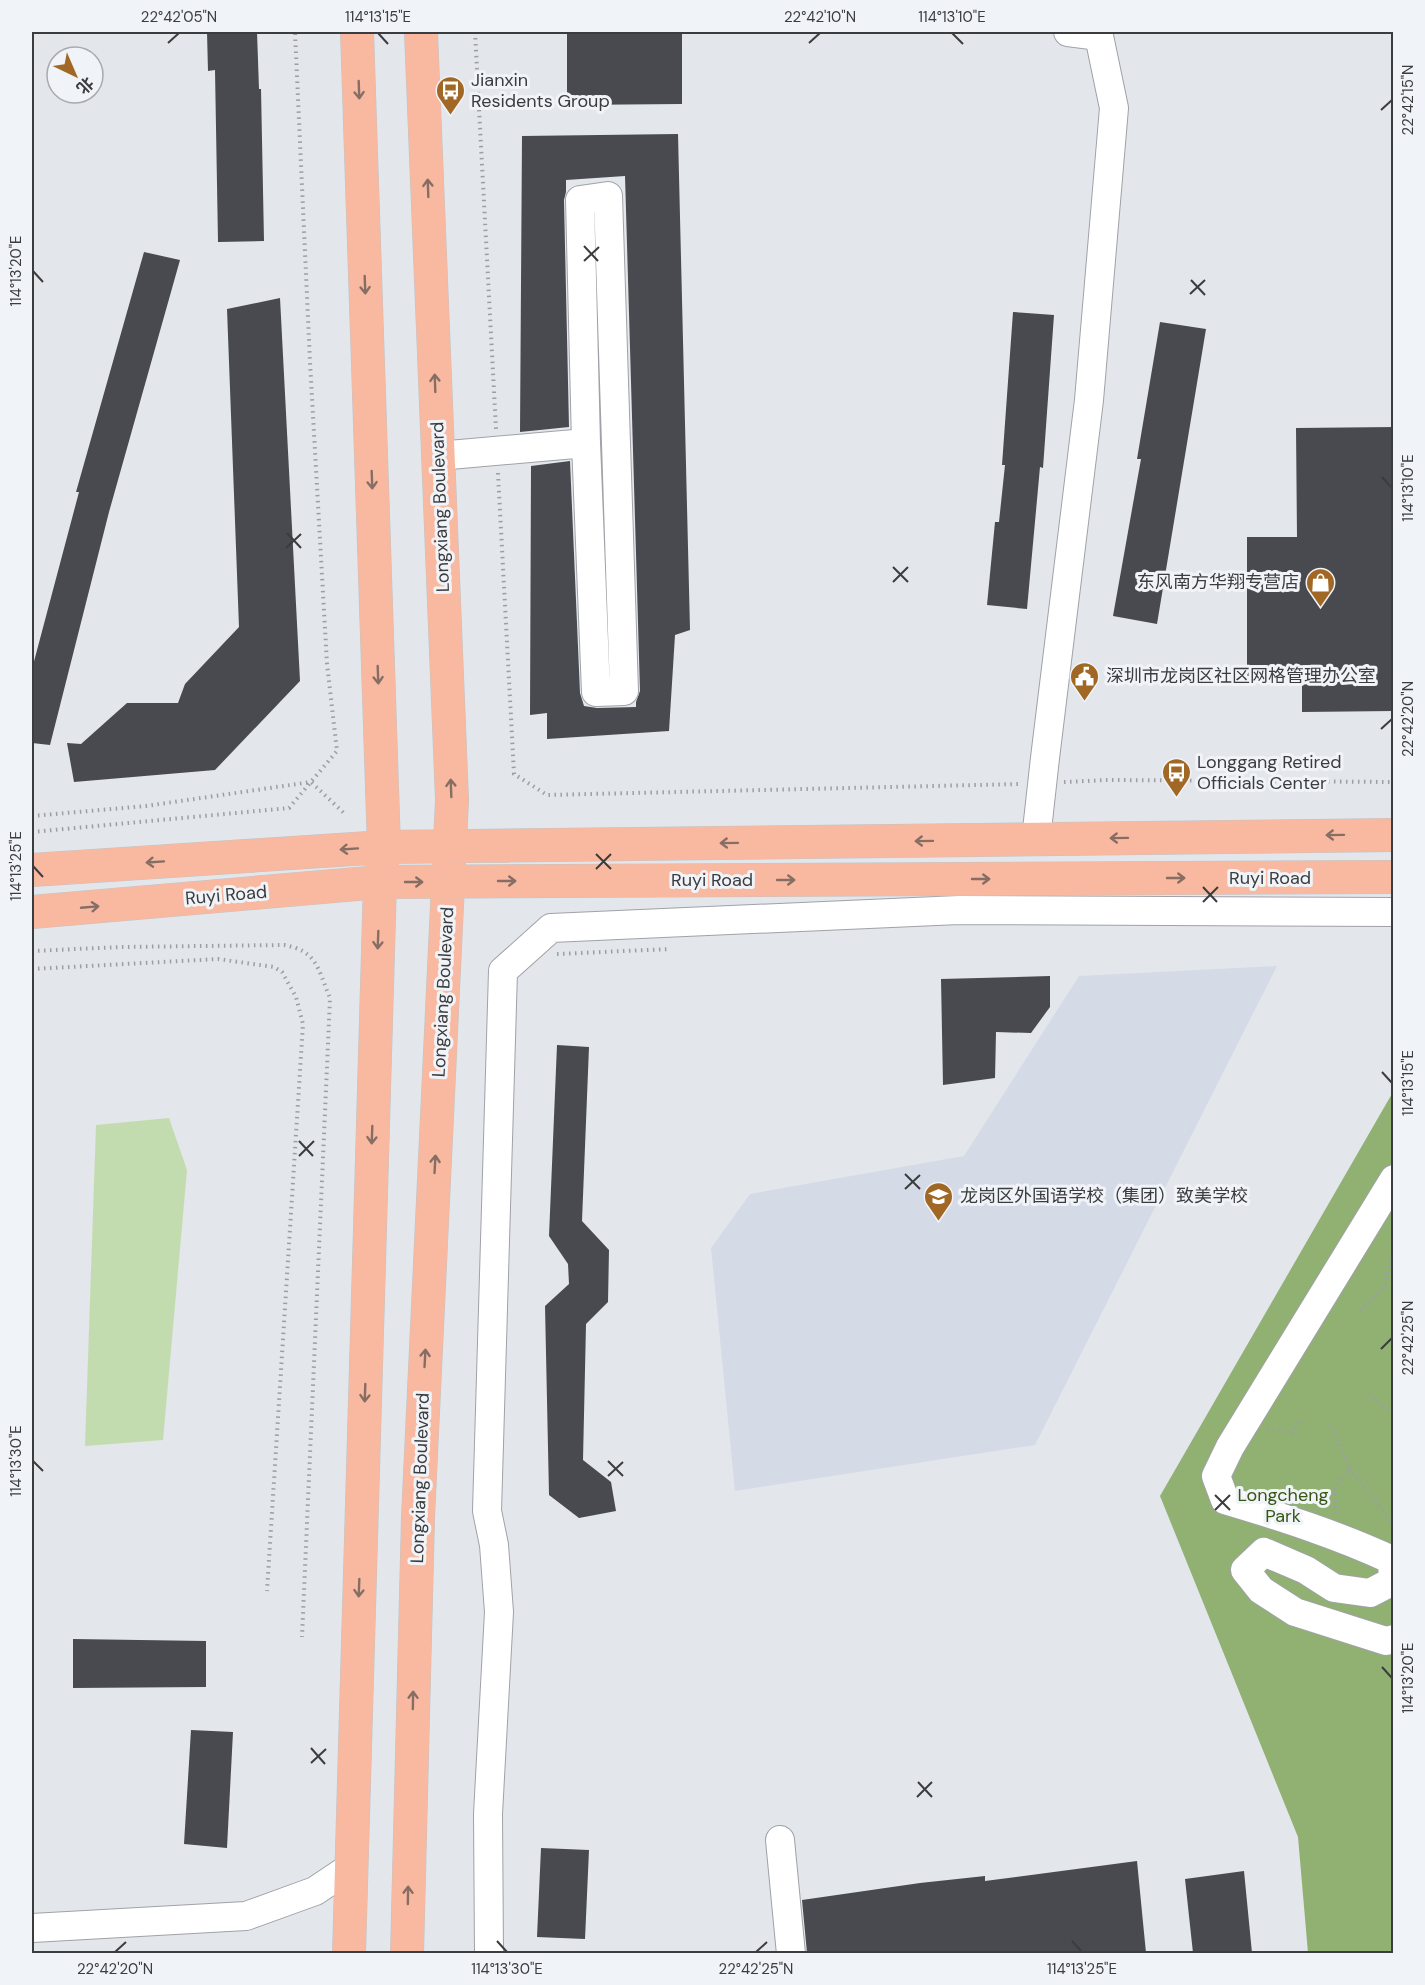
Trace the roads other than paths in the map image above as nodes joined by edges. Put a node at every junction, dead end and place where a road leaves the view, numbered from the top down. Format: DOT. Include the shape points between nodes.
graph roads {
  1 [pos="357,32"];
  2 [pos="421,32"];
  3 [pos="1068,32"];
  4 [pos="1098,34"];
  5 [pos="586,443"];
  6 [pos="438,456"];
  7 [pos="1394,835"];
  8 [pos="1036,839"];
  9 [pos="450,846"];
  10 [pos="384,847"];
  11 [pos="32,870"];
  12 [pos="1394,877"];
  13 [pos="380,882"];
  14 [pos="448,882"];
  15 [pos="32,912"];
  16 [pos="1394,912"];
  17 [pos="1394,1179"];
  18 [pos="1394,1639"];
  19 [pos="780,1840"];
  20 [pos="351,1867"];
  21 [pos="32,1928"];
  22 [pos="350,1953"];
  23 [pos="407,1953"];
  24 [pos="489,1953"];
  25 [pos="791,1953"];
  1 -- 10 [label="main road, one-way"];
  6 -- 2 [label="main road, Longxiang Boulevard, one-way"];
  3 -- 4 [label="street"];
  4 -- 8 [label="street" via="1114,108 1089,400"];
  5 -- 5 [label="street" via="580,200 608,196 624,691 596,692"];
  5 -- 6 [label="street"];
  9 -- 6 [label="main road, Longxiang Boulevard, one-way" via="452,800"];
  7 -- 8 [label="main road, Ruyi Road, one-way"];
  8 -- 9 [label="main road, Ruyi Road, one-way"];
  9 -- 10 [label="main road, Ruyi Road"];
  9 -- 14 [label="main road, Longxiang Boulevard"];
  10 -- 11 [label="main road, Ruyi Road, one-way"];
  10 -- 13 [label="main road"];
  14 -- 12 [label="main road, Ruyi Road, one-way"];
  13 -- 14 [label="main road, Ruyi Road, one-way"];
  15 -- 13 [label="main road, Ruyi Road, one-way"];
  13 -- 20 [label="main road, one-way"];
  23 -- 14 [label="main road, Longxiang Boulevard, one-way" via="418,1517"];
  16 -- 24 [label="street" via="959,910 551,928 503,972 488,1511 499,1612 488,1814"];
  17 -- 18 [label="street" via="1216,1476 1225,1500 1339,1537 1392,1560 1394,1581 1370,1593 1334,1588 1306,1570 1264,1552 1245,1570 1262,1590 1295,1612 1386,1641"];
  19 -- 25 [label="street"];
  20 -- 21 [label="street" via="315,1891 246,1916"];
  20 -- 22 [label="main road"];
}
